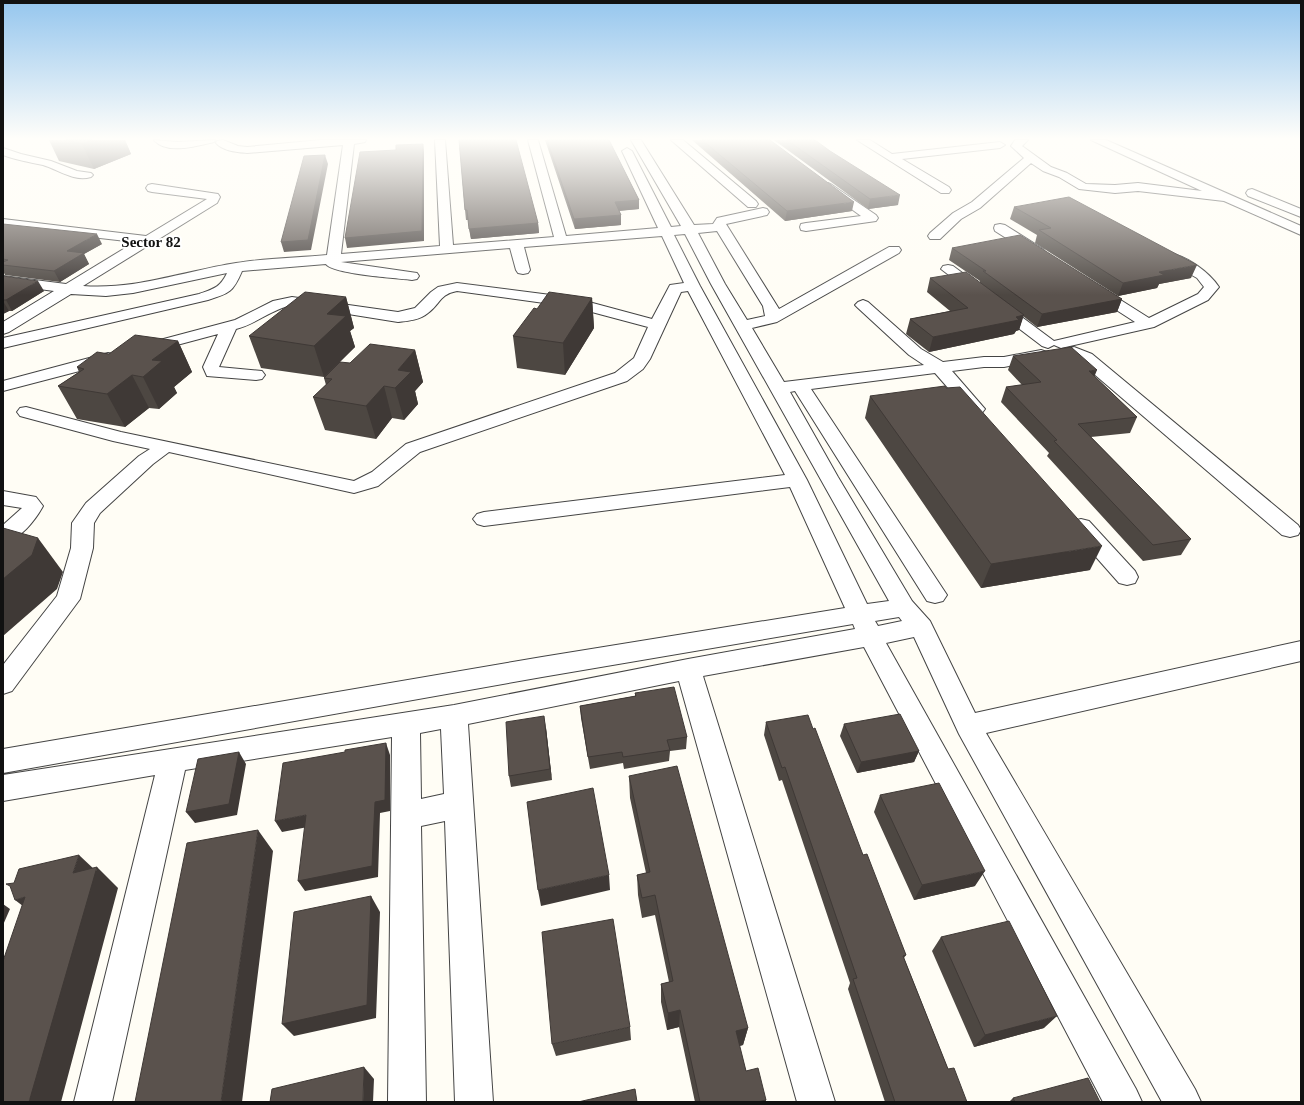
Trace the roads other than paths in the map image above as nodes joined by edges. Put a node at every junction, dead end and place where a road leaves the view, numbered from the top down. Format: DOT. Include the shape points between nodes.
graph roads {
  1 [pos="180,192"];
  2 [pos="346,192"];
  3 [pos="443,192"];
  4 [pos="547,192"];
  5 [pos="654,192"];
  6 [pos="660,192"];
  7 [pos="737,192"];
  8 [pos="835,192"];
  9 [pos="992,192"];
  10 [pos="1175,192"];
  11 [pos="1212,192"];
  12 [pos="1248,192"];
  13 [pos="1227,198"];
  14 [pos="1301,213"];
  15 [pos="3,223"];
  16 [pos="806,226"];
  17 [pos="720,227"];
  18 [pos="1000,228"];
  19 [pos="679,231"];
  20 [pos="1301,231"];
  21 [pos="935,236"];
  22 [pos="150,240"];
  23 [pos="561,240"];
  24 [pos="516,244"];
  25 [pos="447,249"];
  26 [pos="1155,249"];
  27 [pos="894,250"];
  28 [pos="333,259"];
  29 [pos="1052,262"];
  30 [pos="237,267"];
  31 [pos="948,269"];
  32 [pos="523,270"];
  33 [pos="412,276"];
  34 [pos="3,280"];
  35 [pos="1084,282"];
  36 [pos="693,286"];
  37 [pos="68,289"];
  38 [pos="863,305"];
  39 [pos="772,319"];
  40 [pos="658,322"];
  41 [pos="1148,324"];
  42 [pos="230,326"];
  43 [pos="742,326"];
  44 [pos="3,329"];
  45 [pos="3,343"];
  46 [pos="1056,348"];
  47 [pos="939,367"];
  48 [pos="256,374"];
  49 [pos="3,386"];
  50 [pos="790,387"];
  51 [pos="26,412"];
  52 [pos="986,420"];
  53 [pos="166,446"];
  54 [pos="797,480"];
  55 [pos="3,498"];
  56 [pos="1069,513"];
  57 [pos="484,520"];
  58 [pos="1290,530"];
  59 [pos="3,536"];
  60 [pos="1126,577"];
  61 [pos="935,595"];
  62 [pos="904,607"];
  63 [pos="865,624"];
  64 [pos="921,627"];
  65 [pos="1301,651"];
  66 [pos="688,669"];
  67 [pos="3,684"];
  68 [pos="454,716"];
  69 [pos="406,723"];
  70 [pos="968,726"];
  71 [pos="173,760"];
  72 [pos="3,761"];
  73 [pos="3,788"];
  74 [pos="458,805"];
  75 [pos="407,815"];
  76 [pos="93,1102"];
  77 [pos="407,1102"];
  78 [pos="474,1102"];
  79 [pos="816,1102"];
  80 [pos="1123,1102"];
  81 [pos="1182,1102"];
  1 -- 22 [label="street" via="214,196 213,200"];
  2 -- 28 [label="street"];
  3 -- 25 [label="street"];
  4 -- 23 [label="street"];
  5 -- 19 [label="street"];
  6 -- 19 [label="street"];
  7 -- 17 [label="street" via="757,208 722,220"];
  8 -- 16 [label="street" via="872,218"];
  9 -- 21 [label="street" via="957,216"];
  10 -- 13 [label="street"];
  11 -- 13 [label="street"];
  12 -- 14 [label="street"];
  13 -- 20 [label="street"];
  15 -- 22 [label="street"];
  17 -- 19 [label="street"];
  17 -- 39 [label="street" via="771,306"];
  18 -- 29 [label="street"];
  19 -- 23 [label="street"];
  19 -- 36 [label="street"];
  19 -- 43 [label="street" via="718,284"];
  22 -- 37 [label="street"];
  23 -- 24 [label="street"];
  24 -- 25 [label="street"];
  24 -- 32 [label="street"];
  25 -- 28 [label="street"];
  26 -- 41 [label="street" via="1202,275 1212,287 1203,297"];
  27 -- 39 [label="street"];
  28 -- 30 [label="street"];
  28 -- 33 [label="street" via="333,264 340,267"];
  30 -- 37 [label="street" via="133,289 106,292"];
  30 -- 45 [label="street" via="229,285 203,297"];
  31 -- 46 [label="street"];
  34 -- 37 [label="street"];
  35 -- 41 [label="street"];
  36 -- 40 [label="street" via="675,288"];
  36 -- 54 [label="street"];
  37 -- 44 [label="street"];
  38 -- 47 [label="street" via="916,352"];
  39 -- 43 [label="street"];
  40 -- 42 [label="street" via="574,304 457,287 440,291 423,310 412,315 398,317 292,301 276,305 255,317"];
  40 -- 53 [label="street" via="642,359 621,377 413,448 403,454 376,480 364,486 354,487"];
  41 -- 46 [label="street"];
  42 -- 48 [label="street" via="211,367 213,372"];
  42 -- 49 [label="street"];
  43 -- 50 [label="street"];
  46 -- 47 [label="street" via="1004,362"];
  46 -- 58 [label="street" via="1086,358"];
  47 -- 50 [label="street"];
  47 -- 52 [label="street"];
  50 -- 61 [label="street" via="842,449"];
  50 -- 62 [label="street" via="828,477"];
  51 -- 53 [label="street" via="120,437"];
  53 -- 67 [label="street" via="146,460 93,508 83,522 82,548 68,599"];
  54 -- 57 [label="street"];
  54 -- 63 [label="street"];
  55 -- 59 [label="street" via="29,502 33,506 30,514"];
  56 -- 60 [label="street"];
  62 -- 63 [label="street"];
  62 -- 64 [label="street"];
  63 -- 64 [label="street"];
  63 -- 66 [label="street"];
  63 -- 72 [label="street" via="542,667"];
  63 -- 80 [label="street"];
  64 -- 70 [label="street"];
  65 -- 70 [label="street"];
  66 -- 68 [label="street"];
  66 -- 79 [label="street"];
  68 -- 69 [label="street"];
  68 -- 74 [label="street"];
  69 -- 71 [label="street"];
  69 -- 75 [label="street"];
  70 -- 81 [label="street"];
  71 -- 73 [label="street"];
  71 -- 76 [label="street"];
  74 -- 75 [label="street"];
  74 -- 78 [label="street"];
  75 -- 77 [label="street"];
}
